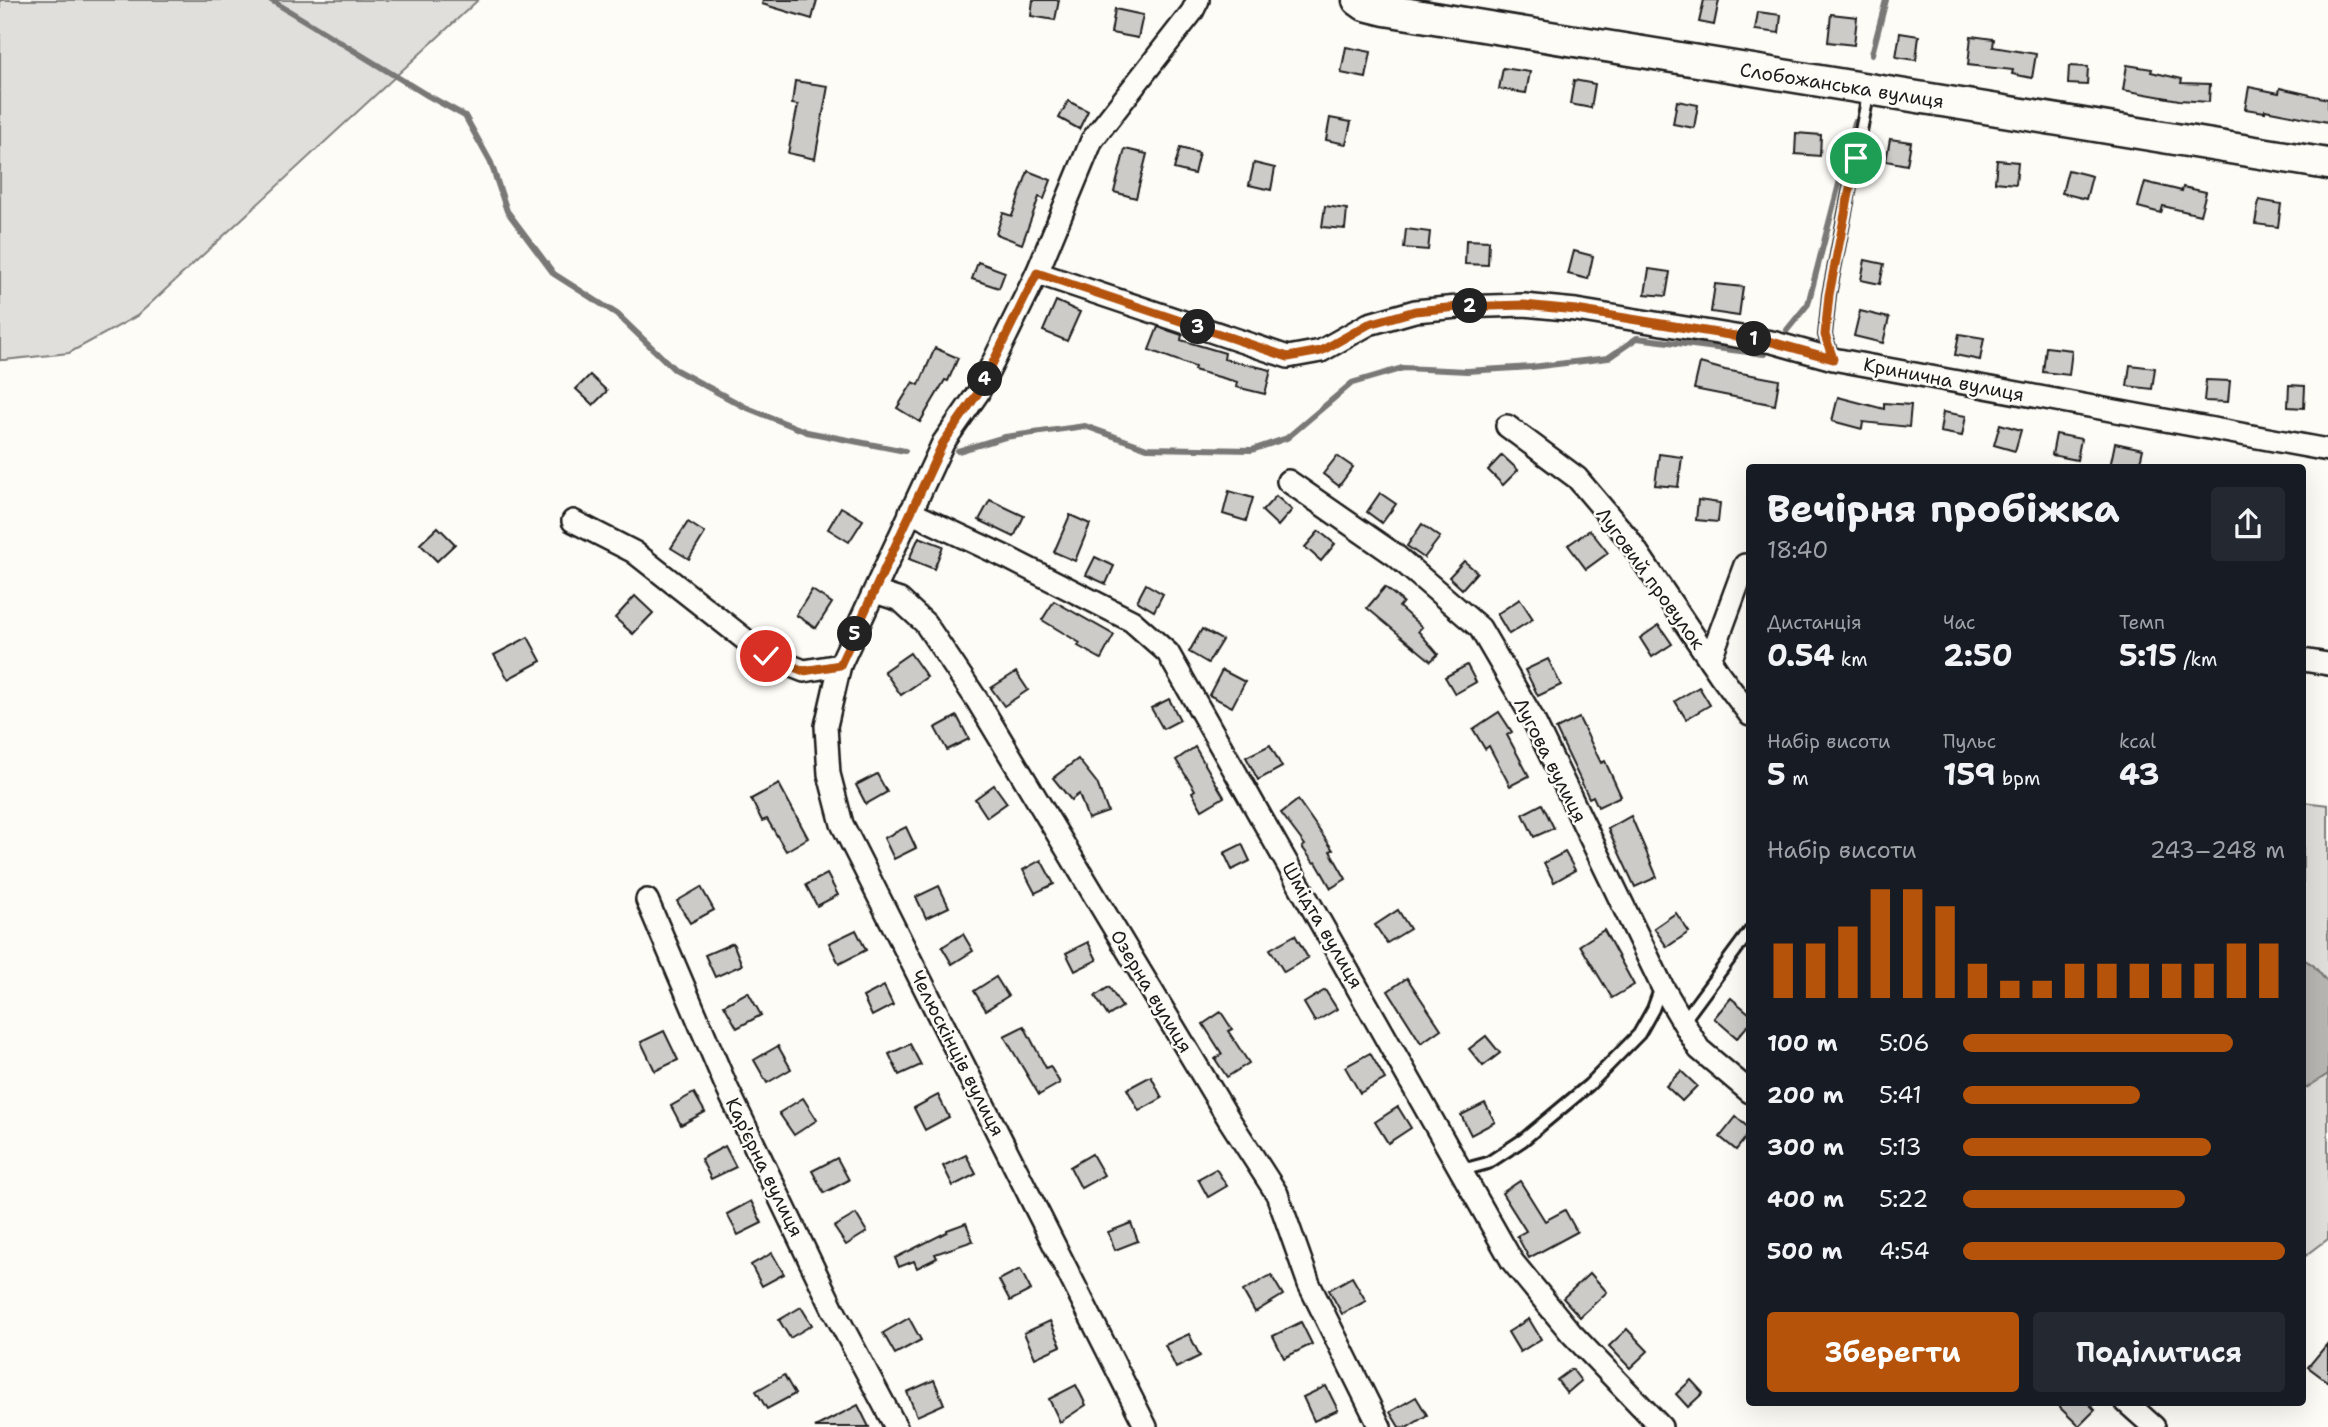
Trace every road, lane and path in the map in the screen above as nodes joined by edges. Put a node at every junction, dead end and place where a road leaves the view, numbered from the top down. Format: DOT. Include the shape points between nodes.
graph roads {
  1 [pos="1198,0"];
  2 [pos="1358,0"];
  3 [pos="1869,89"];
  4 [pos="2328,164"];
  5 [pos="1037,273"];
  6 [pos="1833,359"];
  7 [pos="1507,426"];
  8 [pos="2328,450"];
  9 [pos="1288,481"];
  10 [pos="911,512"];
  11 [pos="573,521"];
  12 [pos="1746,570"];
  13 [pos="875,592"];
  14 [pos="1710,660"];
  15 [pos="2306,660"];
  16 [pos="2328,664"];
  17 [pos="840,665"];
  18 [pos="1746,710"];
  19 [pos="647,900"];
  20 [pos="1746,935"];
  21 [pos="1662,986"];
  22 [pos="1682,1023"];
  23 [pos="1746,1089"];
  24 [pos="1462,1170"];
  25 [pos="2130,1406"];
  26 [pos="896,1427"];
  27 [pos="1146,1427"];
  28 [pos="1380,1427"];
  29 [pos="1661,1427"];
  30 [pos="2154,1427"];
  1 -- 5 [label="street, Челюскінців вулиця" via="1092,140"];
  2 -- 3 [label="street, Слобожанська вулиця" via="1385,10"];
  3 -- 4 [label="street, Слобожанська вулиця"];
  3 -- 6 [label="lane" via="1829,295 1825,335"];
  5 -- 6 [label="street, Кринична вулиця" via="1288,357 1321,351 1369,324 1415,311 1524,305 1772,342"];
  5 -- 10 [label="street, Челюскінців вулиця" via="978,393 943,443"];
  6 -- 8 [label="street, Кринична вулиця"];
  7 -- 14 [label="street, Луговий провулок" via="1577,478 1627,537"];
  9 -- 21 [label="street, Лугова вулиця" via="1395,555 1480,628 1532,717"];
  10 -- 13 [label="street, Челюскінців вулиця"];
  10 -- 24 [label="street, Шмідта вулиця" via="1132,621 1168,653"];
  11 -- 17 [label="street" via="634,552 766,656 804,671"];
  12 -- 14 [label="street"];
  13 -- 17 [label="street, Челюскінців вулиця"];
  13 -- 28 [label="street, Озерна вулиця" via="900,600 925,623 977,700 1277,1194 1309,1284"];
  14 -- 18 [label="street, Луговий провулок"];
  15 -- 16 [label="street"];
  17 -- 27 [label="street, Челюскінців вулиця" via="826,726 830,775 842,824"];
  19 -- 26 [label="street, Кар'єрна вулиця" via="727,1088 833,1309"];
  20 -- 22 [label="lane"];
  21 -- 22 [label="street, Лугова вулиця"];
  21 -- 24 [label="lane" via="1639,1034 1589,1085 1523,1140 1488,1163"];
  22 -- 23 [label="street, Лугова вулиця" via="1699,1049"];
  24 -- 29 [label="street, Шмідта вулиця" via="1512,1261 1571,1333"];
  25 -- 30 [label="street"];
}
